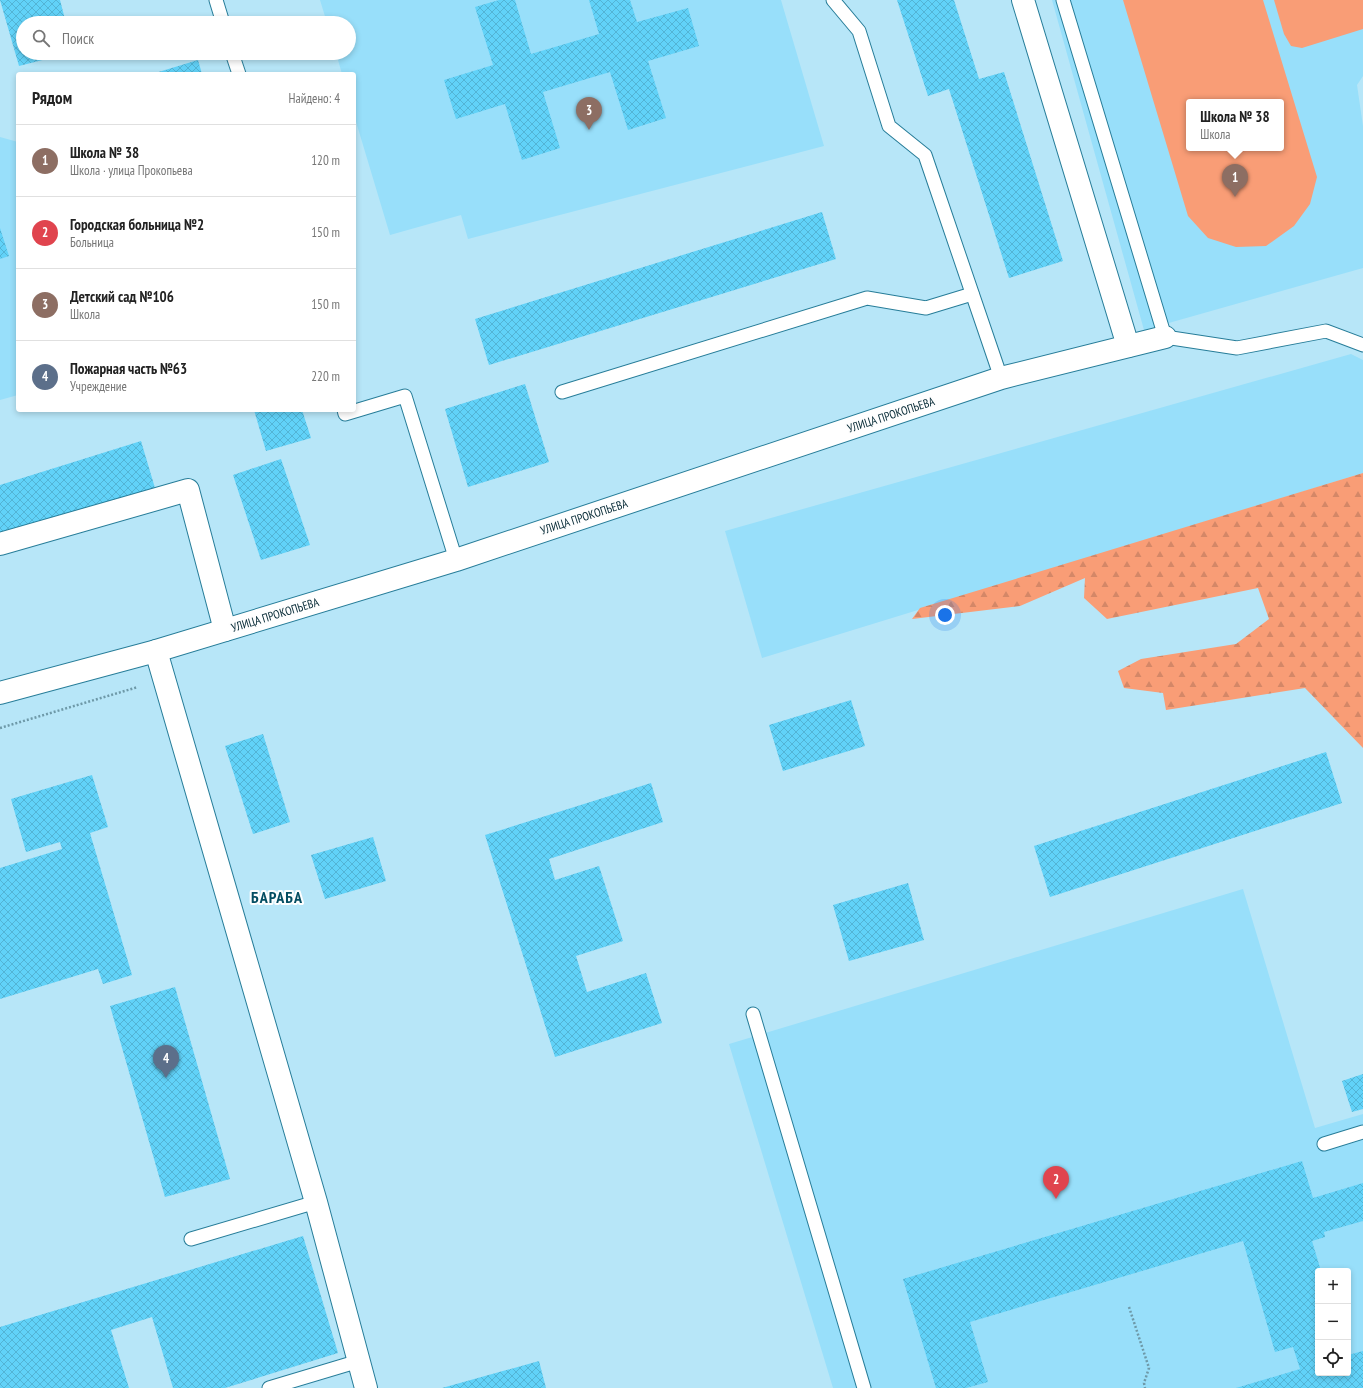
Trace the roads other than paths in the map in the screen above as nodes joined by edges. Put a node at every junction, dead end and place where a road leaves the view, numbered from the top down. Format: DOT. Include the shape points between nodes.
graph roads {
  1 [pos="216,0"];
  2 [pos="833,0"];
  3 [pos="1023,0"];
  4 [pos="1063,0"];
  5 [pos="221,16"];
  6 [pos="234,60"];
  7 [pos="238,72"];
  8 [pos="972,294"];
  9 [pos="1165,337"];
  10 [pos="1363,345"];
  11 [pos="1128,346"];
  12 [pos="1001,378"];
  13 [pos="562,392"];
  14 [pos="356,411"];
  15 [pos="0,544"];
  16 [pos="456,560"];
  17 [pos="225,630"];
  18 [pos="156,651"];
  19 [pos="0,693"];
  20 [pos="753,1014"];
  21 [pos="1363,1132"];
  22 [pos="1324,1144"];
  23 [pos="316,1202"];
  24 [pos="191,1239"];
  25 [pos="359,1362"];
  26 [pos="270,1388"];
  27 [pos="366,1388"];
  28 [pos="864,1388"];
  1 -- 5 [label="lane"];
  2 -- 8 [label="lane" via="859,31 889,126 925,155"];
  3 -- 11 [label="street"];
  4 -- 9 [label="lane"];
  6 -- 7 [label="lane"];
  8 -- 12 [label="lane"];
  8 -- 13 [label="lane" via="926,308 867,298"];
  9 -- 10 [label="lane" via="1237,348 1326,331"];
  9 -- 11 [label="street, УЛИЦА ПРОКОПЬЕВА"];
  11 -- 12 [label="street, УЛИЦА ПРОКОПЬЕВА"];
  12 -- 16 [label="street, УЛИЦА ПРОКОПЬЕВА"];
  14 -- 16 [label="lane" via="405,396"];
  15 -- 17 [label="street" via="188,490"];
  16 -- 17 [label="street, УЛИЦА ПРОКОПЬЕВА"];
  17 -- 18 [label="street, УЛИЦА ПРОКОПЬЕВА"];
  18 -- 19 [label="street, УЛИЦА ПРОКОПЬЕВА"];
  18 -- 23 [label="street"];
  20 -- 28 [label="lane"];
  21 -- 22 [label="lane"];
  23 -- 24 [label="lane"];
  23 -- 25 [label="street"];
  25 -- 26 [label="lane"];
  25 -- 27 [label="street"];
}
